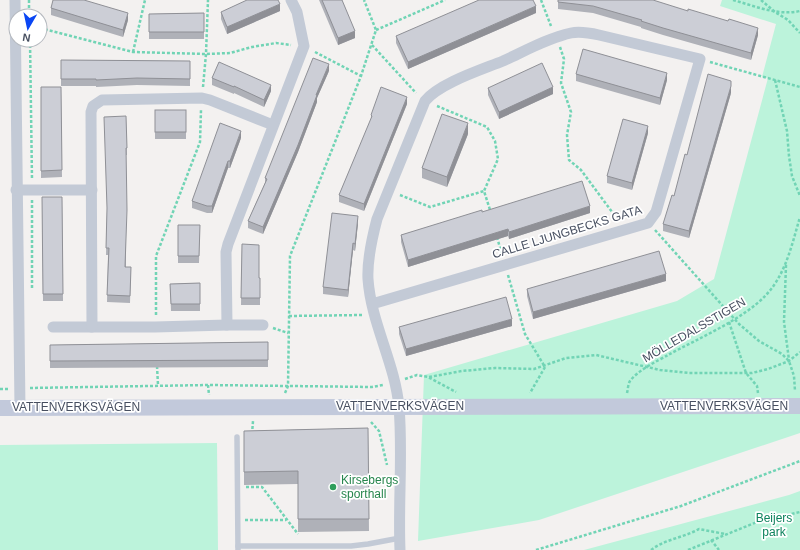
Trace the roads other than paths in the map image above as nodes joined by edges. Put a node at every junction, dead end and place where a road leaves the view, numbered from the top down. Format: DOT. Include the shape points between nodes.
graph roads {
  1 [pos="15,0"];
  2 [pos="291,0"];
  3 [pos="273,125"];
  4 [pos="16,190"];
  5 [pos="92,190"];
  6 [pos="373,309"];
  7 [pos="227,325"];
  8 [pos="263,325"];
  9 [pos="53,327"];
  10 [pos="92,327"];
  11 [pos="797,400"];
  12 [pos="398,406"];
  13 [pos="0,408"];
  14 [pos="20,408"];
  15 [pos="237,437"];
  16 [pos="400,538"];
  17 [pos="238,548"];
  18 [pos="400,550"];
  1 -- 4 [label="street"];
  2 -- 3 [label="street" via="297,12 304,46"];
  3 -- 5 [label="street" via="202,98 102,100 93,106 91,112"];
  3 -- 7 [label="street" via="226,252"];
  4 -- 5 [label="street"];
  4 -- 14 [label="street"];
  5 -- 10 [label="street"];
  6 -- 6 [label="street, CALLE LJUNGBECKS GATA" via="368,275 372,237 377,219 430,96 444,87 573,33 586,32 700,59 656,212 648,223 505,265"];
  6 -- 12 [label="street" via="395,382"];
  7 -- 8 [label="street"];
  7 -- 10 [label="street"];
  9 -- 10 [label="street"];
  11 -- 12 [label="street, VATTENVERKSVÄGEN"];
  12 -- 14 [label="street, VATTENVERKSVÄGEN"];
  12 -- 16 [label="street"];
  13 -- 14 [label="street, VATTENVERKSVÄGEN"];
  15 -- 17 [label="lane"];
  16 -- 17 [label="lane" via="351,546"];
  16 -- 18 [label="street"];
}
